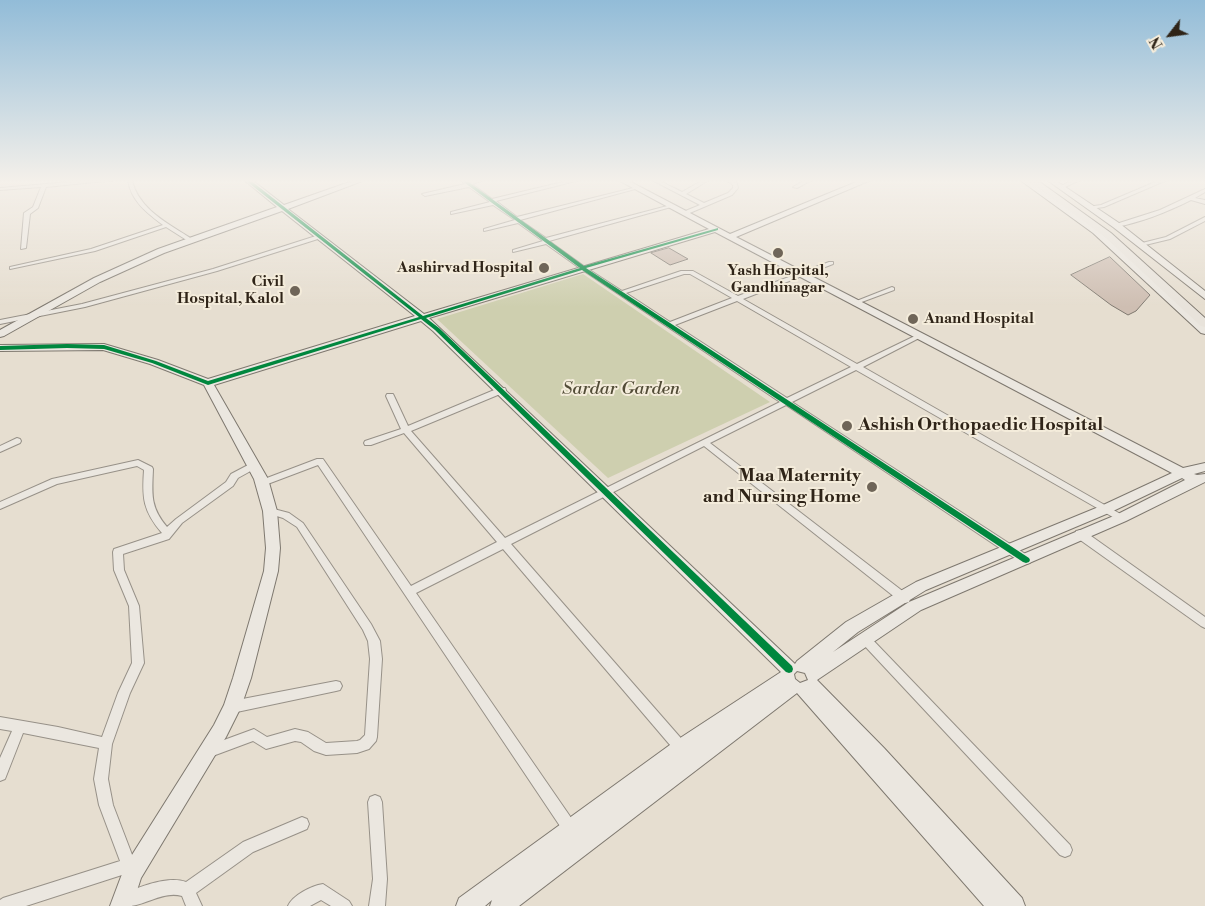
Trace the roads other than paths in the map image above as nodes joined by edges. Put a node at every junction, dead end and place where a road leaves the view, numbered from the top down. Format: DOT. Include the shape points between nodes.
graph roads {
  1 [pos="26,222"];
  2 [pos="163,222"];
  3 [pos="243,222"];
  4 [pos="300,222"];
  5 [pos="510,222"];
  6 [pos="520,222"];
  7 [pos="612,222"];
  8 [pos="704,222"];
  9 [pos="764,222"];
  10 [pos="1083,222"];
  11 [pos="1090,222"];
  12 [pos="1100,222"];
  13 [pos="1113,222"];
  14 [pos="1131,222"];
  15 [pos="1200,222"];
  16 [pos="1116,224"];
  17 [pos="167,225"];
  18 [pos="717,229"];
  19 [pos="486,230"];
  20 [pos="731,236"];
  21 [pos="319,237"];
  22 [pos="190,240"];
  23 [pos="546,241"];
  24 [pos="1141,244"];
  25 [pos="22,248"];
  26 [pos="515,250"];
  27 [pos="831,263"];
  28 [pos="12,268"];
  29 [pos="583,268"];
  30 [pos="804,274"];
  31 [pos="892,289"];
  32 [pos="621,293"];
  33 [pos="1205,296"];
  34 [pos="738,299"];
  35 [pos="857,302"];
  36 [pos="1205,313"];
  37 [pos="32,316"];
  38 [pos="422,317"];
  39 [pos="0,322"];
  40 [pos="1205,324"];
  41 [pos="669,325"];
  42 [pos="1205,331"];
  43 [pos="0,334"];
  44 [pos="921,336"];
  45 [pos="0,348"];
  46 [pos="855,367"];
  47 [pos="208,382"];
  48 [pos="502,390"];
  49 [pos="390,396"];
  50 [pos="785,402"];
  51 [pos="406,430"];
  52 [pos="17,441"];
  53 [pos="704,442"];
  54 [pos="368,443"];
  55 [pos="0,448"];
  56 [pos="253,466"];
  57 [pos="1205,467"];
  58 [pos="1195,477"];
  59 [pos="262,483"];
  60 [pos="606,491"];
  61 [pos="0,506"];
  62 [pos="1106,509"];
  63 [pos="270,511"];
  64 [pos="1121,518"];
  65 [pos="166,532"];
  66 [pos="1080,534"];
  67 [pos="503,544"];
  68 [pos="1011,550"];
  69 [pos="1026,560"];
  70 [pos="409,592"];
  71 [pos="902,596"];
  72 [pos="915,606"];
  73 [pos="1205,623"];
  74 [pos="865,638"];
  75 [pos="800,678"];
  76 [pos="336,686"];
  77 [pos="232,707"];
  78 [pos="0,723"];
  79 [pos="20,726"];
  80 [pos="106,744"];
  81 [pos="681,748"];
  82 [pos="207,752"];
  83 [pos="0,774"];
  84 [pos="375,802"];
  85 [pos="302,824"];
  86 [pos="571,830"];
  87 [pos="1065,850"];
  88 [pos="131,869"];
  89 [pos="187,891"];
  90 [pos="486,899"];
  91 [pos="121,904"];
  92 [pos="3,906"];
  93 [pos="194,906"];
  94 [pos="296,906"];
  95 [pos="344,906"];
  96 [pos="377,906"];
  97 [pos="467,906"];
  98 [pos="501,906"];
  99 [pos="998,906"];
  100 [pos="1014,906"];
  1 -- 25 [label="street"];
  2 -- 17 [label="street"];
  3 -- 22 [label="street"];
  4 -- 21 [label="street"];
  5 -- 19 [label="street"];
  6 -- 23 [label="street"];
  7 -- 23 [label="street"];
  8 -- 18 [label="street"];
  9 -- 20 [label="street"];
  10 -- 42 [label="street" via="1155,283"];
  11 -- 40 [label="main road"];
  12 -- 36 [label="main road"];
  13 -- 16 [label="street"];
  14 -- 16 [label="street"];
  15 -- 24 [label="street" via="1168,238"];
  16 -- 24 [label="street"];
  17 -- 22 [label="street"];
  17 -- 28 [label="street" via="93,250"];
  18 -- 20 [label="street"];
  18 -- 29 [label="street"];
  20 -- 30 [label="street"];
  21 -- 37 [label="street" via="74,309"];
  21 -- 38 [label="street"];
  22 -- 37 [label="street" via="96,280"];
  23 -- 26 [label="street"];
  23 -- 29 [label="street"];
  24 -- 33 [label="street"];
  27 -- 30 [label="street"];
  29 -- 32 [label="street"];
  29 -- 38 [label="street"];
  30 -- 34 [label="street"];
  30 -- 35 [label="street"];
  31 -- 35 [label="street"];
  32 -- 34 [label="street" via="687,272"];
  32 -- 41 [label="street"];
  34 -- 41 [label="street"];
  34 -- 46 [label="street"];
  35 -- 44 [label="street"];
  37 -- 39 [label="street"];
  37 -- 43 [label="street"];
  38 -- 47 [label="street"];
  38 -- 48 [label="street"];
  41 -- 50 [label="street"];
  44 -- 46 [label="street"];
  44 -- 58 [label="street"];
  45 -- 47 [label="street" via="104,347"];
  46 -- 50 [label="street"];
  46 -- 62 [label="street"];
  47 -- 56 [label="street"];
  48 -- 51 [label="street"];
  48 -- 60 [label="street"];
  49 -- 51 [label="street"];
  50 -- 53 [label="street"];
  50 -- 68 [label="street"];
  51 -- 54 [label="street"];
  51 -- 67 [label="street"];
  52 -- 55 [label="street"];
  53 -- 60 [label="street"];
  53 -- 71 [label="street"];
  56 -- 59 [label="street"];
  56 -- 65 [label="street" via="234,476 230,484"];
  57 -- 58 [label="street"];
  58 -- 62 [label="street"];
  58 -- 64 [label="street"];
  59 -- 63 [label="street"];
  59 -- 70 [label="street" via="320,461"];
  60 -- 67 [label="street"];
  60 -- 75 [label="street"];
  61 -- 65 [label="street" via="55,481 138,463 149,469 147,501 154,519"];
  62 -- 64 [label="street"];
  62 -- 68 [label="street"];
  63 -- 77 [label="street" via="273,548 270,571"];
  63 -- 82 [label="street" via="286,515 300,525 374,641 376,659 371,736 364,745 326,749 303,736 266,743 254,735"];
  64 -- 66 [label="street"];
  65 -- 80 [label="street" via="165,536 118,552 119,570 134,606 138,663"];
  66 -- 69 [label="street"];
  66 -- 73 [label="street"];
  67 -- 70 [label="street"];
  67 -- 81 [label="street"];
  68 -- 69 [label="street"];
  68 -- 71 [label="street"];
  69 -- 72 [label="street"];
  70 -- 86 [label="street"];
  71 -- 72 [label="street"];
  71 -- 75 [label="street" via="852,627"];
  72 -- 74 [label="street"];
  74 -- 75 [label="street"];
  74 -- 87 [label="street"];
  75 -- 81 [label="street"];
  75 -- 98 [label="street"];
  75 -- 99 [label="street"];
  75 -- 100 [label="street" via="877,754"];
  76 -- 77 [label="street"];
  77 -- 82 [label="street"];
  78 -- 79 [label="street"];
  79 -- 80 [label="street"];
  79 -- 83 [label="street"];
  80 -- 88 [label="street" via="101,779"];
  81 -- 86 [label="street"];
  82 -- 88 [label="street"];
  84 -- 96 [label="street" via="380,879"];
  85 -- 89 [label="street" via="248,847"];
  86 -- 90 [label="street"];
  88 -- 91 [label="street"];
  88 -- 92 [label="street"];
  89 -- 91 [label="street" via="178,887 162,888"];
  89 -- 93 [label="street"];
  90 -- 97 [label="street"];
  94 -- 95 [label="street" via="323,892"];
}
